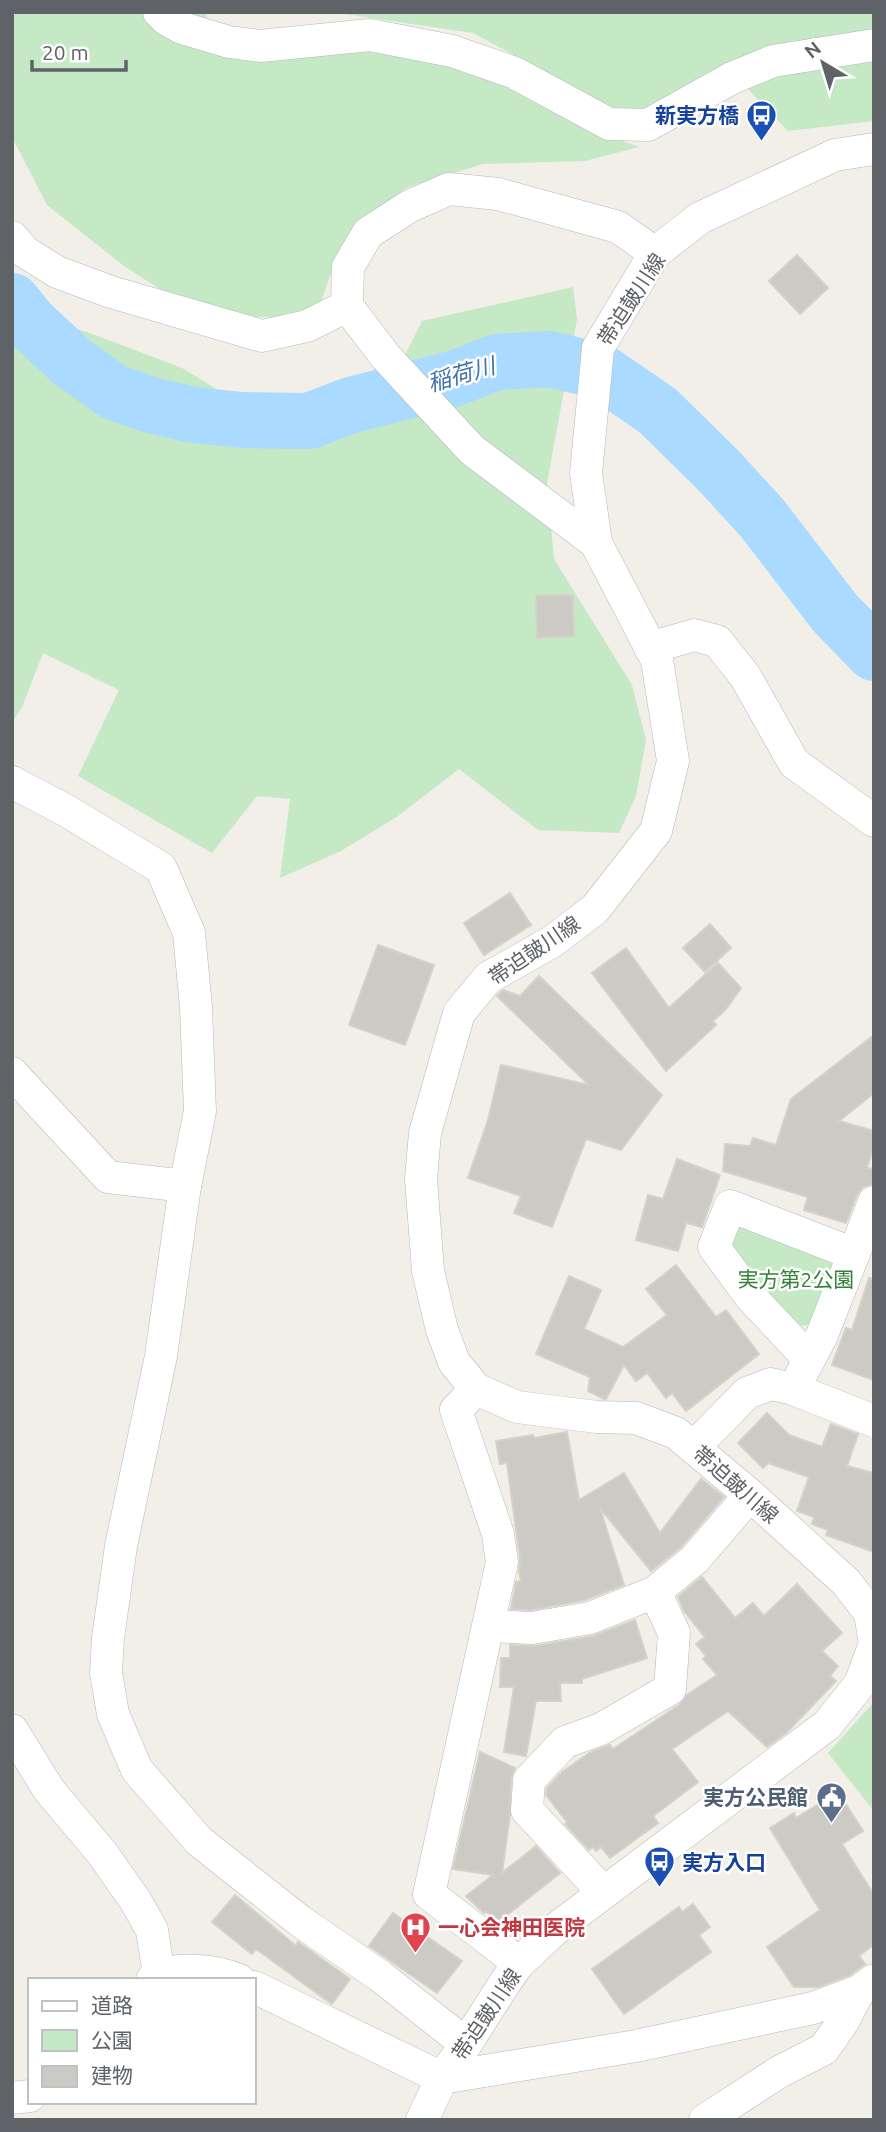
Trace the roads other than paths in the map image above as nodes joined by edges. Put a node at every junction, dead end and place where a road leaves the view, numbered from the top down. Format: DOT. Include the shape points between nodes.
graph roads {
  1 [pos="159,12"];
  2 [pos="874,45"];
  3 [pos="874,149"];
  4 [pos="12,237"];
  5 [pos="655,253"];
  6 [pos="347,306"];
  7 [pos="596,543"];
  8 [pos="650,648"];
  9 [pos="12,782"];
  10 [pos="874,821"];
  11 [pos="12,1073"];
  12 [pos="185,1186"];
  13 [pos="874,1202"];
  14 [pos="853,1254"];
  15 [pos="809,1359"];
  16 [pos="476,1389"];
  17 [pos="793,1389"];
  18 [pos="874,1421"];
  19 [pos="694,1447"];
  20 [pos="750,1495"];
  21 [pos="655,1592"];
  22 [pos="489,1626"];
  23 [pos="874,1638"];
  24 [pos="874,1646"];
  25 [pos="12,1730"];
  26 [pos="603,1892"];
  27 [pos="519,1963"];
  28 [pos="156,1977"];
  29 [pos="231,1978"];
  30 [pos="867,1986"];
  31 [pos="256,1988"];
  32 [pos="467,2044"];
  33 [pos="442,2078"];
  34 [pos="422,2120"];
  35 [pos="705,2120"];
  1 -- 2 [label="street" via="182,28 229,42 260,46 370,35 452,51 514,73 608,124 648,125 732,78 773,61"];
  3 -- 5 [label="street, 帯迫皷川線" via="835,155 700,218"];
  4 -- 6 [label="street" via="25,252 57,272 261,337 307,326"];
  5 -- 6 [label="street" via="618,227 498,194 449,189 410,206 368,233 348,267"];
  5 -- 7 [label="street, 帯迫皷川線" via="598,348 586,473"];
  6 -- 7 [label="street" via="386,357 471,450"];
  7 -- 8 [label="street, 帯迫皷川線"];
  8 -- 10 [label="street" via="694,635 717,641 745,676 794,763"];
  8 -- 16 [label="street, 帯迫皷川線" via="657,660 673,761 656,831 595,909 554,940 488,978 459,1013 425,1133 421,1179 428,1271 454,1362"];
  9 -- 12 [label="street" via="161,868 189,933 200,1111"];
  11 -- 12 [label="street" via="108,1177"];
  12 -- 32 [label="street" via="161,1356 121,1546 108,1638 106,1673 113,1714 137,1770 199,1841 300,1922 380,1976"];
  13 -- 14 [label="street"];
  14 -- 15 [label="street"];
  14 -- 15 [label="street" via="730,1206 714,1247 750,1296"];
  15 -- 17 [label="street"];
  16 -- 19 [label="street, 帯迫皷川線" via="517,1407 636,1418 676,1433"];
  16 -- 22 [label="street" via="456,1410 498,1534 502,1562"];
  17 -- 18 [label="street"];
  17 -- 19 [label="street" via="771,1384 747,1393"];
  19 -- 20 [label="street, 帯迫皷川線"];
  20 -- 21 [label="street" via="695,1559"];
  20 -- 23 [label="street, 帯迫皷川線" via="846,1582 870,1613"];
  21 -- 22 [label="street" via="590,1618 532,1628"];
  21 -- 26 [label="street" via="674,1633 670,1689 601,1729 565,1742 529,1780 527,1810"];
  22 -- 27 [label="street" via="429,1894"];
  24 -- 26 [label="street, 帯迫皷川線" via="860,1684 827,1725"];
  25 -- 28 [label="street" via="49,1790 135,1900 152,1930"];
  26 -- 27 [label="street, 帯迫皷川線"];
  27 -- 32 [label="street, 帯迫皷川線"];
  28 -- 29 [label="street" via="200,1970"];
  30 -- 33 [label="street" via="813,2008 636,2046"];
  30 -- 35 [label="street" via="824,2049"];
  31 -- 33 [label="street"];
  32 -- 33 [label="street, 帯迫皷川線"];
  33 -- 34 [label="street, 帯迫皷川線"];
}
